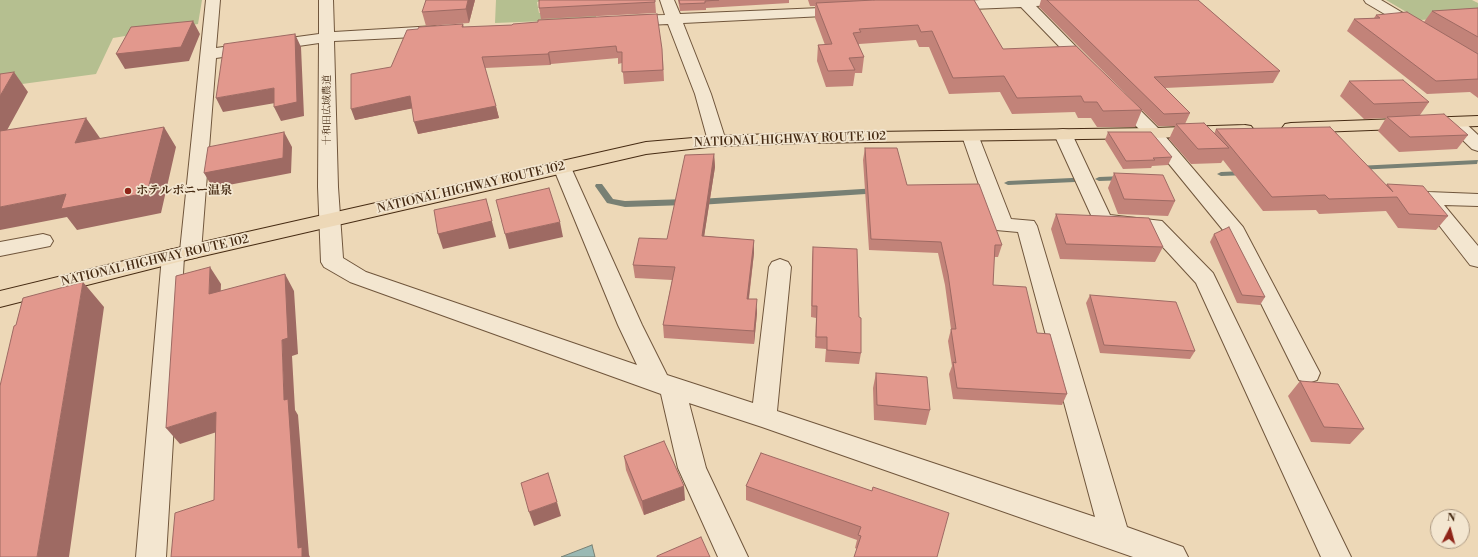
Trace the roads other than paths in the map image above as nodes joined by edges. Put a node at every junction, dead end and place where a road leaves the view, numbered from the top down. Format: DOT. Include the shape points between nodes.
graph roads {
  1 [pos="213,0"];
  2 [pos="326,0"];
  3 [pos="667,0"];
  4 [pos="1072,0"];
  5 [pos="1371,0"];
  6 [pos="1023,1"];
  7 [pos="936,6"];
  8 [pos="857,10"];
  9 [pos="674,18"];
  10 [pos="611,22"];
  11 [pos="446,30"];
  12 [pos="1431,36"];
  13 [pos="327,37"];
  14 [pos="208,54"];
  15 [pos="1478,121"];
  16 [pos="1454,122"];
  17 [pos="1153,133"];
  18 [pos="1063,134"];
  19 [pos="971,136"];
  20 [pos="717,141"];
  21 [pos="1478,145"];
  22 [pos="562,168"];
  23 [pos="1478,200"];
  24 [pos="330,221"];
  25 [pos="43,241"];
  26 [pos="0,249"];
  27 [pos="182,254"];
  28 [pos="1478,260"];
  29 [pos="780,267"];
  30 [pos="0,299"];
  31 [pos="1308,373"];
  32 [pos="665,385"];
  33 [pos="764,417"];
  34 [pos="1115,537"];
  35 [pos="151,557"];
  36 [pos="733,557"];
  37 [pos="1173,557"];
  38 [pos="1336,557"];
  1 -- 14 [label="street"];
  2 -- 13 [label="street, 十和田広域農道"];
  3 -- 9 [label="street"];
  4 -- 6 [label="street"];
  5 -- 12 [label="street"];
  6 -- 7 [label="street"];
  6 -- 17 [label="street"];
  8 -- 9 [label="street"];
  9 -- 10 [label="street"];
  9 -- 20 [label="street" via="703,94"];
  11 -- 13 [label="street"];
  13 -- 14 [label="street"];
  13 -- 24 [label="street, 十和田広域農道"];
  14 -- 27 [label="street"];
  15 -- 16 [label="highway, NATIONAL HIGHWAY ROUTE 102"];
  16 -- 17 [label="highway, NATIONAL HIGHWAY ROUTE 102"];
  16 -- 21 [label="street"];
  17 -- 18 [label="highway, NATIONAL HIGHWAY ROUTE 102"];
  17 -- 31 [label="street" via="1236,232"];
  18 -- 19 [label="highway, NATIONAL HIGHWAY ROUTE 102"];
  18 -- 38 [label="street" via="1103,222 1155,226 1205,279"];
  19 -- 20 [label="highway, NATIONAL HIGHWAY ROUTE 102"];
  19 -- 34 [label="street" via="1003,225 1027,226"];
  20 -- 22 [label="highway, NATIONAL HIGHWAY ROUTE 102" via="646,148"];
  22 -- 24 [label="highway, NATIONAL HIGHWAY ROUTE 102"];
  22 -- 32 [label="street" via="627,318"];
  23 -- 28 [label="street" via="1428,198"];
  24 -- 27 [label="highway, NATIONAL HIGHWAY ROUTE 102"];
  24 -- 32 [label="street, 十和田広域農道" via="332,262 358,277"];
  25 -- 26 [label="street"];
  27 -- 30 [label="highway, NATIONAL HIGHWAY ROUTE 102"];
  27 -- 35 [label="street"];
  29 -- 33 [label="street"];
  32 -- 33 [label="street"];
  32 -- 36 [label="street" via="692,468"];
  33 -- 34 [label="street"];
  34 -- 37 [label="street"];
}
